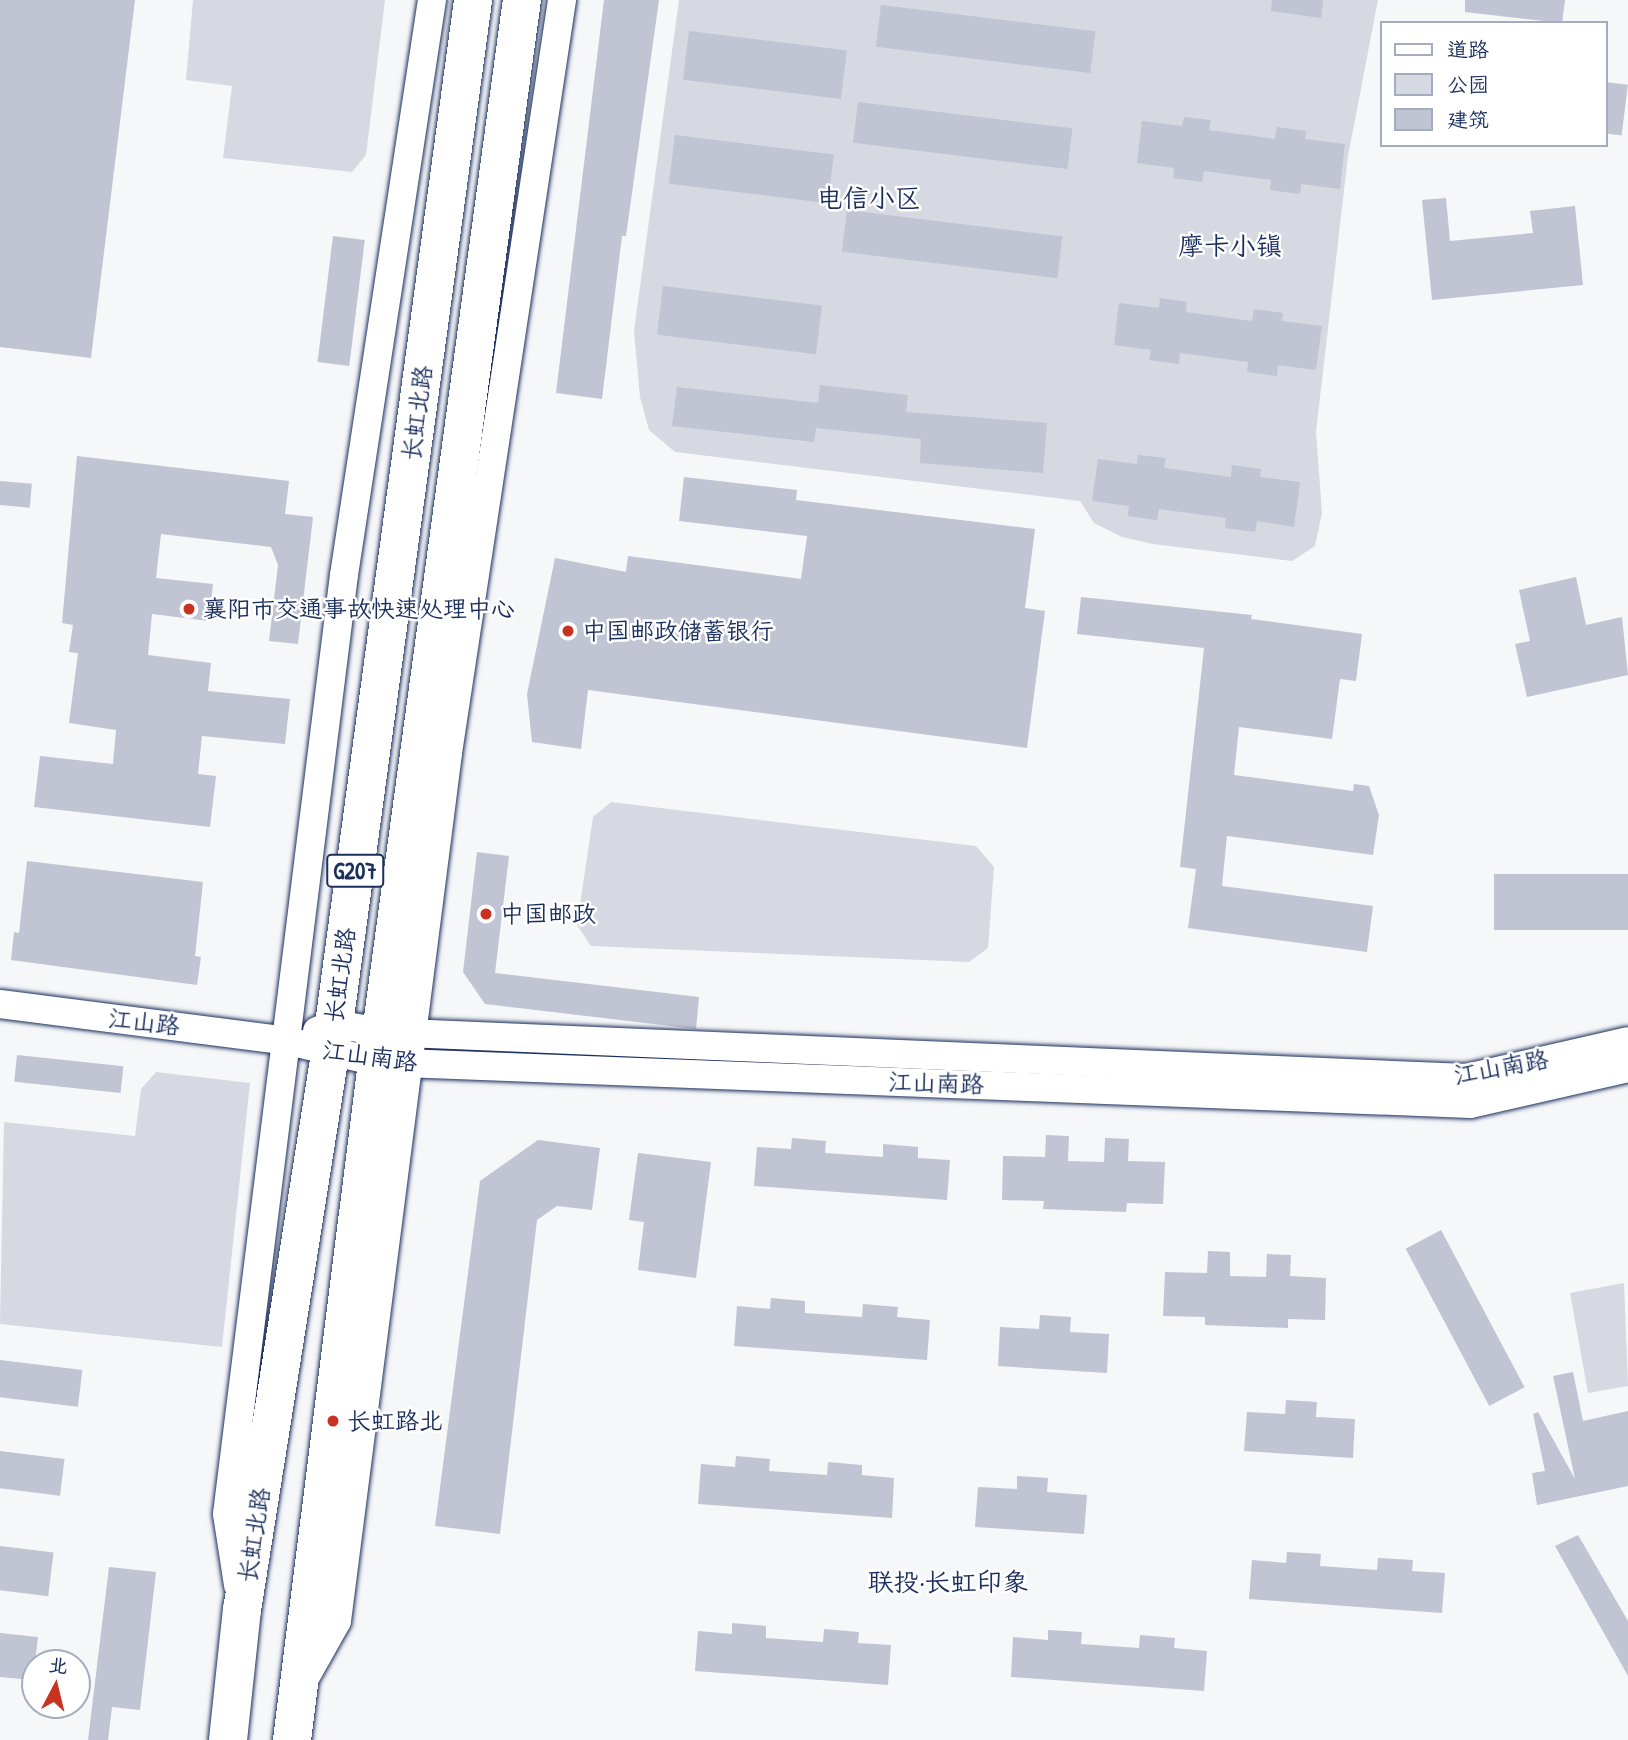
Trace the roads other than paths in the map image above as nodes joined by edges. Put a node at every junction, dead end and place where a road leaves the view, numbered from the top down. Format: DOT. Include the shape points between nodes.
graph roads {
  1 [pos="432,0"];
  2 [pos="473,0"];
  3 [pos="522,0"];
  4 [pos="562,0"];
  5 [pos="0,1004"];
  6 [pos="332,1039"];
  7 [pos="288,1041"];
  8 [pos="1628,1041"];
  9 [pos="396,1048"];
  10 [pos="1628,1068"];
  11 [pos="242,1610"];
  12 [pos="228,1740"];
  13 [pos="292,1740"];
  1 -- 7 [label="street" via="344,576"];
  2 -- 6 [label="highway, 长虹北路 / G207"];
  3 -- 9 [label="highway, 长虹北路 / G207"];
  4 -- 9 [label="street" via="448,753"];
  5 -- 7 [label="street, 江山路"];
  6 -- 7 [label="street, 江山南路"];
  6 -- 9 [label="street, 江山南路"];
  6 -- 11 [label="highway, 长虹北路 / G207"];
  7 -- 11 [label="street" via="227,1514"];
  8 -- 9 [label="street, 江山南路" via="1466,1078"];
  9 -- 10 [label="street, 江山南路" via="1470,1104"];
  9 -- 13 [label="highway, 长虹北路 / G207"];
  11 -- 12 [label="highway, 长虹北路 / G207"];
}
